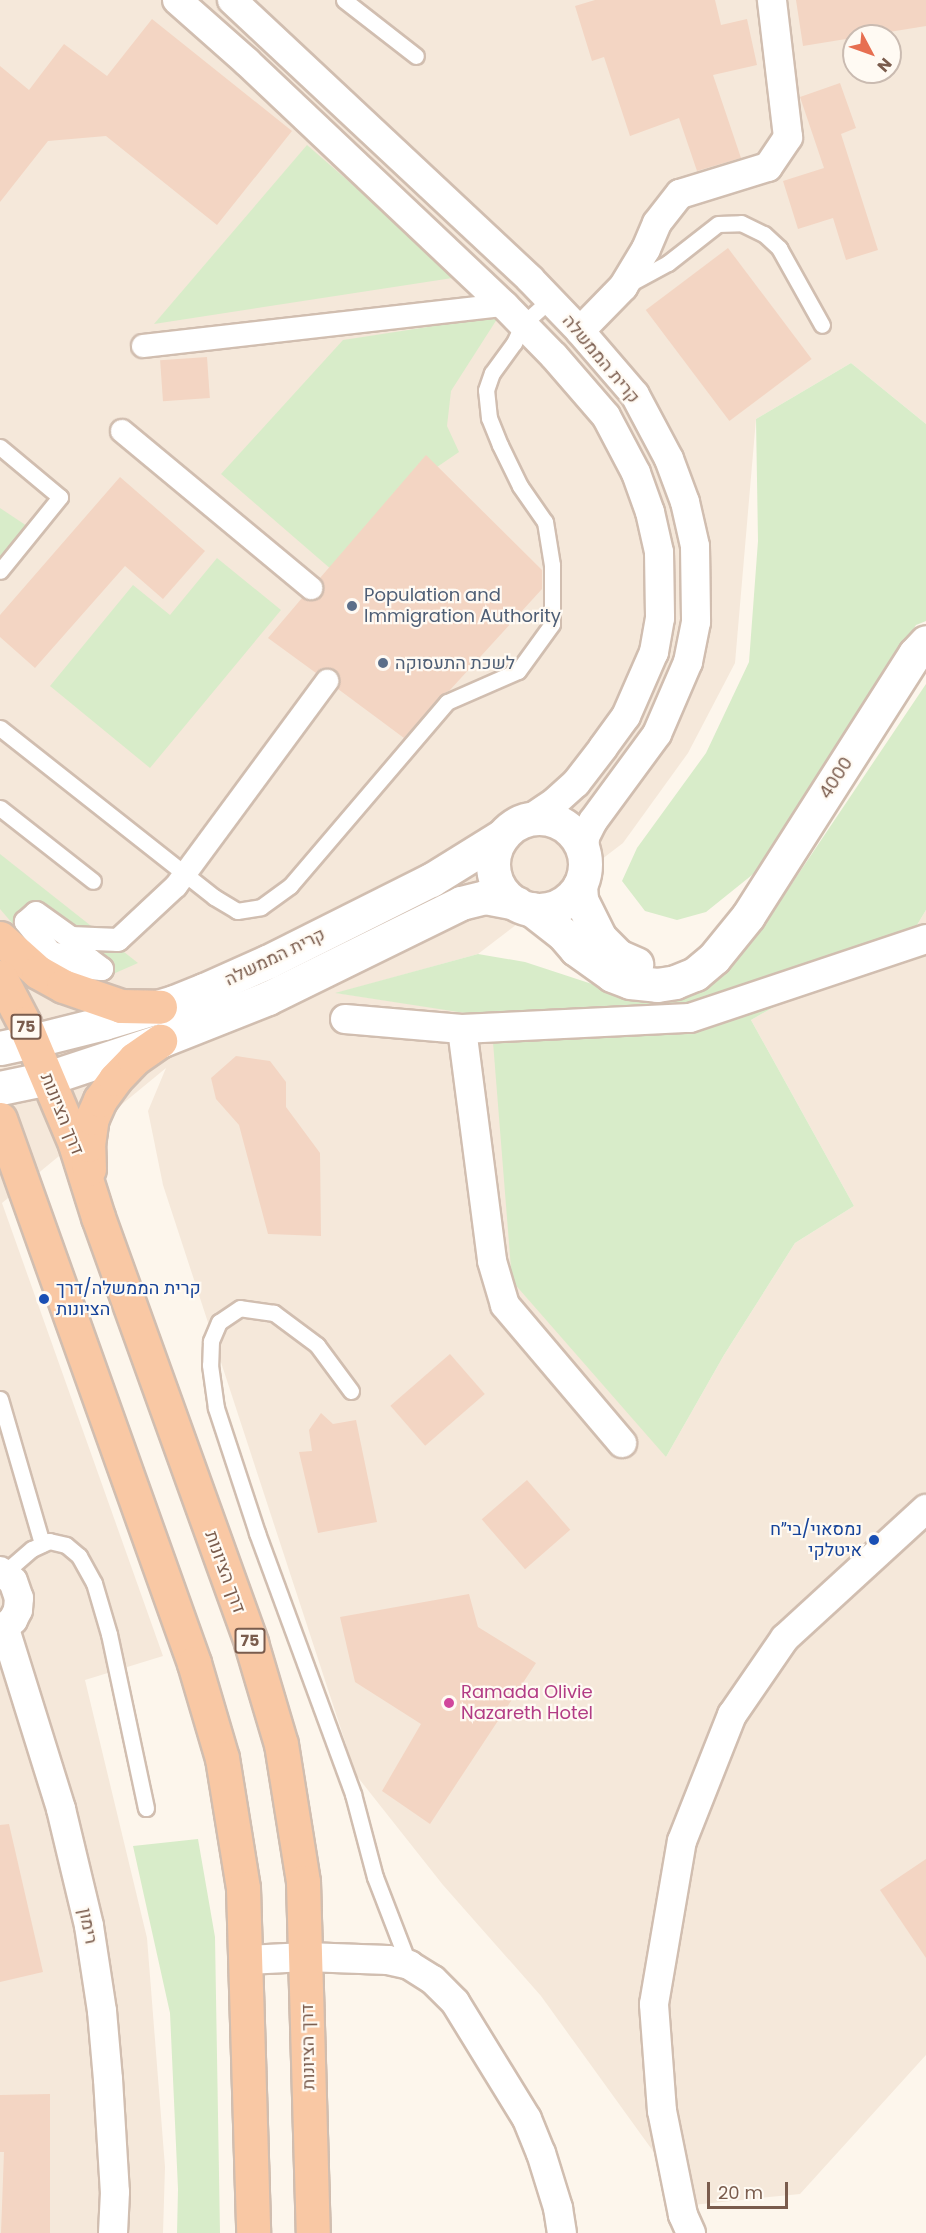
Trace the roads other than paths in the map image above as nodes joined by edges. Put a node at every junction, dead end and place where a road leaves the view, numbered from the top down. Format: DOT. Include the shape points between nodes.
graph roads {
  1 [pos="177,0"];
  2 [pos="232,0"];
  3 [pos="344,0"];
  4 [pos="772,0"];
  5 [pos="416,56"];
  6 [pos="623,287"];
  7 [pos="550,300"];
  8 [pos="514,314"];
  9 [pos="822,325"];
  10 [pos="580,331"];
  11 [pos="143,346"];
  12 [pos="122,431"];
  13 [pos="0,447"];
  14 [pos="0,571"];
  15 [pos="311,588"];
  16 [pos="926,642"];
  17 [pos="327,681"];
  18 [pos="0,728"];
  19 [pos="0,808"];
  20 [pos="515,829"];
  21 [pos="582,869"];
  22 [pos="184,874"];
  23 [pos="93,882"];
  24 [pos="523,906"];
  25 [pos="748,916"];
  26 [pos="420,923"];
  27 [pos="0,938"];
  28 [pos="926,939"];
  29 [pos="576,949"];
  30 [pos="14,970"];
  31 [pos="160,1007"];
  32 [pos="345,1019"];
  33 [pos="462,1029"];
  34 [pos="32,1041"];
  35 [pos="160,1041"];
  36 [pos="0,1048"];
  37 [pos="48,1078"];
  38 [pos="0,1088"];
  39 [pos="0,1119"];
  40 [pos="0,1163"];
  41 [pos="89,1188"];
  42 [pos="27,1195"];
  43 [pos="351,1391"];
  44 [pos="0,1399"];
  45 [pos="622,1443"];
  46 [pos="926,1509"];
  47 [pos="42,1544"];
  48 [pos="2,1572"];
  49 [pos="2,1630"];
  50 [pos="146,1808"];
  51 [pos="306,1957"];
  52 [pos="247,1960"];
  53 [pos="409,1965"];
  54 [pos="113,2233"];
  55 [pos="254,2233"];
  56 [pos="313,2233"];
  57 [pos="561,2233"];
  58 [pos="691,2233"];
  1 -- 8 [label="street, קרית הממשלה"];
  2 -- 7 [label="street, קרית הממשלה"];
  3 -- 5 [label="lane"];
  4 -- 6 [label="street" via="788,137 768,167 680,194 657,223"];
  6 -- 9 [label="lane" via="668,263 718,224 741,223 764,234 779,248"];
  6 -- 10 [label="street"];
  7 -- 8 [label="lane"];
  7 -- 10 [label="street, קרית הממשלה"];
  8 -- 11 [label="street"];
  8 -- 20 [label="street, קרית הממשלה" via="583,388 622,443 650,512 661,578 654,652 626,716 576,783"];
  8 -- 22 [label="lane" via="514,343 492,373 486,390 489,418 520,486 545,522 552,565 552,624 518,672 447,702 290,886 261,907 237,911"];
  10 -- 21 [label="street, קרית הממשלה" via="635,395 669,459 685,502 697,577 696,622 688,662 675,697 657,734 593,821 585,837"];
  12 -- 15 [label="street"];
  13 -- 14 [label="lane" via="60,497"];
  16 -- 25 [label="street, 4000"];
  17 -- 22 [label="street"];
  18 -- 22 [label="lane"];
  19 -- 23 [label="lane"];
  20 -- 21 [label="street" via="543,818 559,822 569,829"];
  20 -- 24 [label="street" via="495,851 495,877 502,891"];
  20 -- 31 [label="street, קרית הממשלה" via="430,880 279,956"];
  21 -- 24 [label="street, קרית הממשלה" via="570,897 553,907"];
  21 -- 25 [label="street, 4000" via="581,900 600,938 618,956 637,964 659,967 705,953"];
  22 -- 30 [label="street" via="118,940 71,939 36,913 26,922 51,952 90,960 102,969"];
  24 -- 26 [label="street, קרית הממשלה" via="485,897 461,903"];
  24 -- 29 [label="street, 4000" via="563,934"];
  25 -- 29 [label="street, 4000" via="714,958 695,974 675,982 630,982 612,975"];
  26 -- 29 [label="street" via="457,915 501,918 529,926"];
  26 -- 35 [label="street, קרית הממשלה" via="268,998"];
  27 -- 30 [label="highway"];
  28 -- 33 [label="street" via="690,1018"];
  30 -- 31 [label="highway" via="121,1006"];
  30 -- 34 [label="highway, דרך הציונות / 75"];
  31 -- 34 [label="street, קרית הממשלה"];
  32 -- 33 [label="street"];
  33 -- 45 [label="street" via="492,1261 505,1305"];
  34 -- 36 [label="street, קרית הממשלה"];
  34 -- 37 [label="highway, דרך הציונות / 75"];
  35 -- 37 [label="street, קרית הממשלה"];
  35 -- 41 [label="highway" via="134,1059 100,1100 88,1145"];
  37 -- 38 [label="street, קרית הממשלה"];
  37 -- 41 [label="highway, דרך הציונות / 75"];
  39 -- 42 [label="highway"];
  40 -- 42 [label="highway"];
  41 -- 51 [label="highway, דרך הציונות / 75" via="267,1694 295,1819"];
  42 -- 52 [label="highway" via="210,1711 231,1796 243,1888"];
  43 -- 53 [label="lane" via="317,1345 274,1313 240,1308 219,1322 211,1341 210,1365 216,1408 257,1533 353,1794 375,1877"];
  44 -- 47 [label="lane"];
  46 -- 58 [label="street" via="785,1638 732,1715 682,1841 654,2004 663,2111 683,2215"];
  47 -- 48 [label="lane"];
  47 -- 50 [label="lane" via="49,1541 66,1545 80,1557 94,1583 109,1634"];
  48 -- 49 [label="street" via="13,1581 19,1598 18,1610"];
  49 -- 54 [label="street, רימון" via="61,1809 90,1926 108,2079 115,2192"];
  51 -- 52 [label="street"];
  51 -- 53 [label="street" via="388,1960"];
  51 -- 56 [label="highway, דרך הציונות / 75"];
  52 -- 55 [label="highway"];
  53 -- 57 [label="street" via="433,1980 455,2002 504,2077 541,2153 558,2208"];
}
